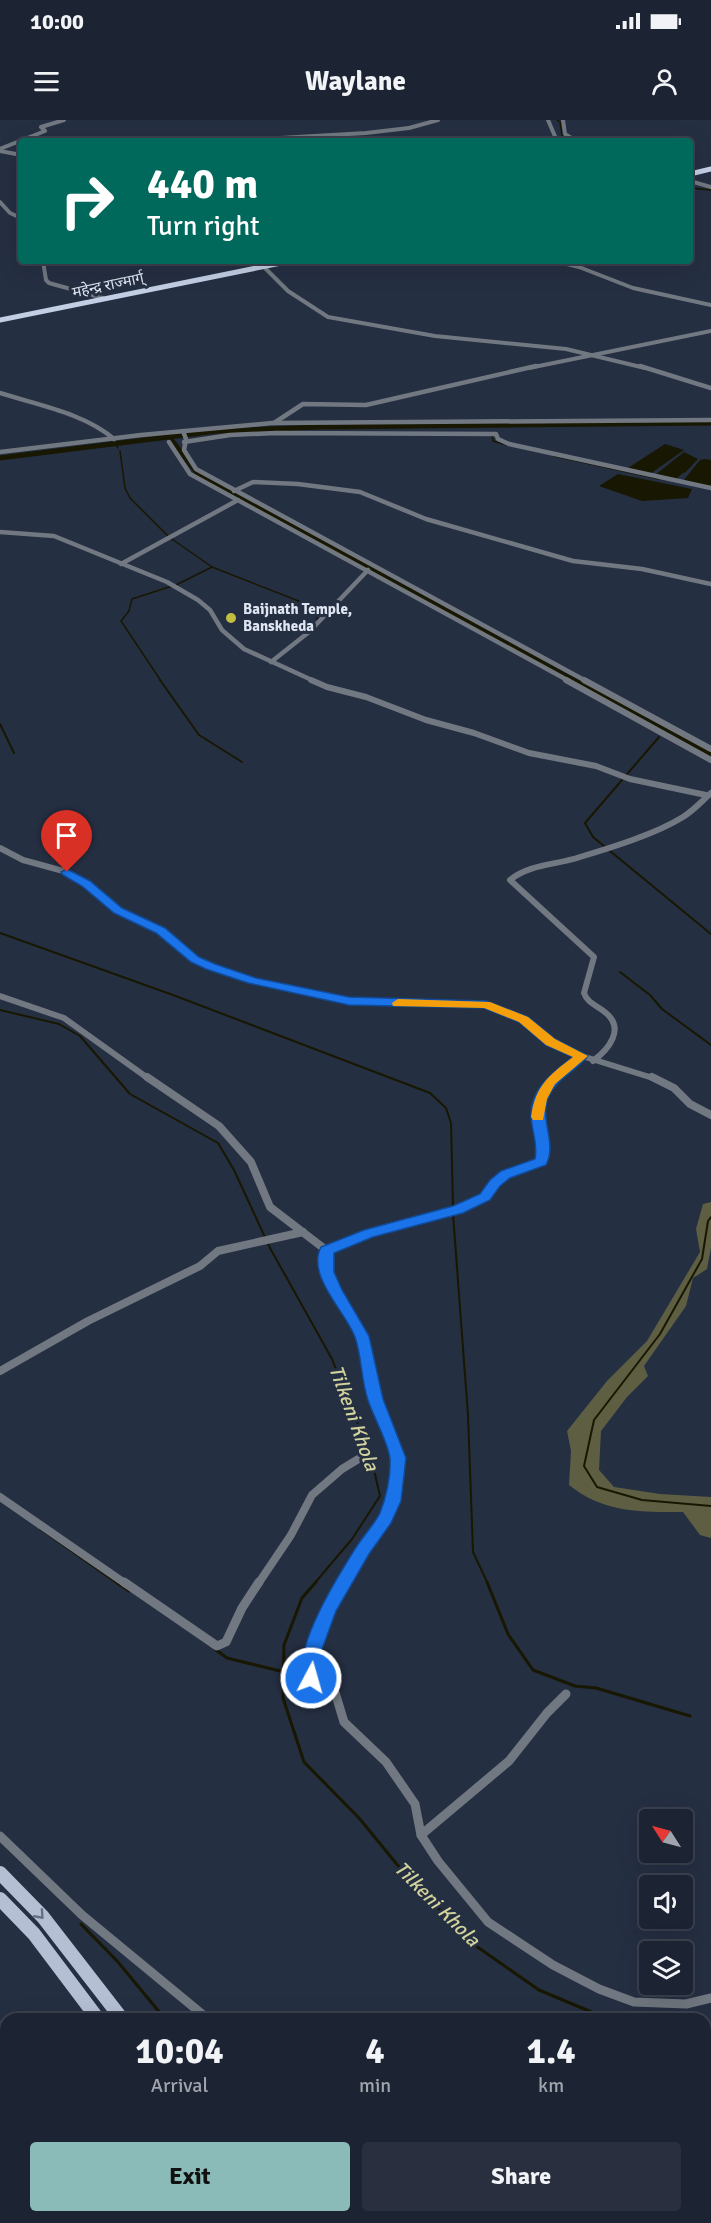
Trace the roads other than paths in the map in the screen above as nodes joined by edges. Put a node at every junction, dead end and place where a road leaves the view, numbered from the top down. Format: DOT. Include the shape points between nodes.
graph roads {
  1 [pos="64,120"];
  2 [pos="438,120"];
  3 [pos="548,120"];
  4 [pos="562,120"];
  5 [pos="28,138"];
  6 [pos="271,138"];
  7 [pos="556,138"];
  8 [pos="571,138"];
  9 [pos="18,142"];
  10 [pos="0,150"];
  11 [pos="11,153"];
  12 [pos="18,154"];
  13 [pos="0,158"];
  14 [pos="711,169"];
  15 [pos="693,173"];
  16 [pos="693,182"];
  17 [pos="711,188"];
  18 [pos="0,202"];
  19 [pos="18,217"];
  20 [pos="43,264"];
  21 [pos="260,264"];
  22 [pos="277,264"];
  23 [pos="567,264"];
  24 [pos="263,267"];
  25 [pos="103,298"];
  26 [pos="711,305"];
  27 [pos="0,320"];
  28 [pos="711,331"];
  29 [pos="590,354"];
  30 [pos="711,388"];
  31 [pos="0,393"];
  32 [pos="711,420"];
  33 [pos="272,423"];
  34 [pos="184,437"];
  35 [pos="114,439"];
  36 [pos="169,442"];
  37 [pos="0,452"];
  38 [pos="711,488"];
  39 [pos="234,491"];
  40 [pos="238,500"];
  41 [pos="0,532"];
  42 [pos="121,564"];
  43 [pos="368,570"];
  44 [pos="711,584"];
  45 [pos="271,662"];
  46 [pos="711,749"];
  47 [pos="711,760"];
  48 [pos="709,794"];
  49 [pos="0,848"];
  50 [pos="0,996"];
  51 [pos="582,1056"];
  52 [pos="593,1061"];
  53 [pos="711,1114"];
  54 [pos="305,1232"];
  55 [pos="326,1250"];
  56 [pos="0,1371"];
  57 [pos="360,1458"];
  58 [pos="0,1497"];
  59 [pos="566,1694"];
  60 [pos="421,1835"];
  61 [pos="0,1836"];
  62 [pos="0,1873"];
  63 [pos="0,1899"];
  64 [pos="711,1998"];
  65 [pos="93,2013"];
  66 [pos="117,2013"];
  67 [pos="201,2013"];
  1 -- 5 [label="street" via="40,127 45,131"];
  2 -- 6 [label="street" via="366,134"];
  3 -- 7 [label="street"];
  4 -- 8 [label="street" via="565,134"];
  9 -- 10 [label="street"];
  10 -- 11 [label="street"];
  11 -- 12 [label="street"];
  11 -- 13 [label="street"];
  14 -- 15 [label="highway"];
  16 -- 17 [label="street"];
  18 -- 19 [label="street"];
  20 -- 25 [label="street" via="49,284"];
  21 -- 24 [label="street"];
  22 -- 24 [label="highway, महेन्द्र राज्मार्ग्"];
  23 -- 26 [label="street" via="633,288"];
  24 -- 25 [label="highway, महेन्द्र राज्मार्ग्"];
  24 -- 29 [label="street" via="288,291 328,317 435,336"];
  25 -- 27 [label="highway, महेन्द्र राज्मार्ग्"];
  28 -- 29 [label="street"];
  29 -- 30 [label="street"];
  29 -- 33 [label="street" via="366,405 303,404"];
  31 -- 35 [label="street" via="73,416"];
  32 -- 33 [label="street"];
  33 -- 34 [label="street"];
  34 -- 35 [label="street"];
  34 -- 38 [label="street" via="294,432 496,434 509,444"];
  34 -- 39 [label="street" via="184,450 196,469"];
  35 -- 37 [label="street"];
  36 -- 40 [label="street" via="190,474"];
  39 -- 44 [label="street" via="253,482 360,492 426,519 573,561 642,569"];
  39 -- 46 [label="street"];
  40 -- 42 [label="street"];
  40 -- 43 [label="street"];
  41 -- 42 [label="street" via="47,534"];
  42 -- 45 [label="street" via="190,594 210,610 232,640"];
  43 -- 45 [label="street" via="309,632"];
  43 -- 47 [label="street"];
  45 -- 48 [label="street" via="327,687 537,755"];
  48 -- 52 [label="street" via="684,817 657,830 578,858 530,868 510,880 594,957 584,991 587,1000 613,1020 615,1029 608,1051"];
  49 -- 51 [label="street" via="23,860 67,872 118,910 160,930 195,959 211,966 253,981 349,1001 486,1005 524,1019 551,1042"];
  50 -- 54 [label="street" via="64,1018 219,1126 251,1162 270,1207"];
  51 -- 52 [label="street"];
  51 -- 55 [label="street" via="550,1082 540,1099 538,1117 544,1147 541,1161 506,1174 485,1197 458,1210 369,1233"];
  52 -- 53 [label="street" via="659,1080 690,1104"];
  54 -- 55 [label="street"];
  54 -- 56 [label="street" via="218,1251 200,1266 88,1321"];
  55 -- 60 [label="street" via="327,1272 362,1336 375,1399 398,1458 393,1501 328,1609 312,1652 311,1678 334,1689 344,1722 386,1762 415,1804"];
  57 -- 58 [label="street" via="312,1495 291,1535 242,1608 226,1642 217,1646"];
  59 -- 60 [label="street" via="509,1761"];
  60 -- 64 [label="street" via="488,1922 553,1965 598,1989 634,2002 686,2004"];
  61 -- 67 [label="street" via="82,1915"];
  62 -- 66 [label="main road, one-way" via="43,1917"];
  63 -- 65 [label="main road" via="34,1934"];
}
